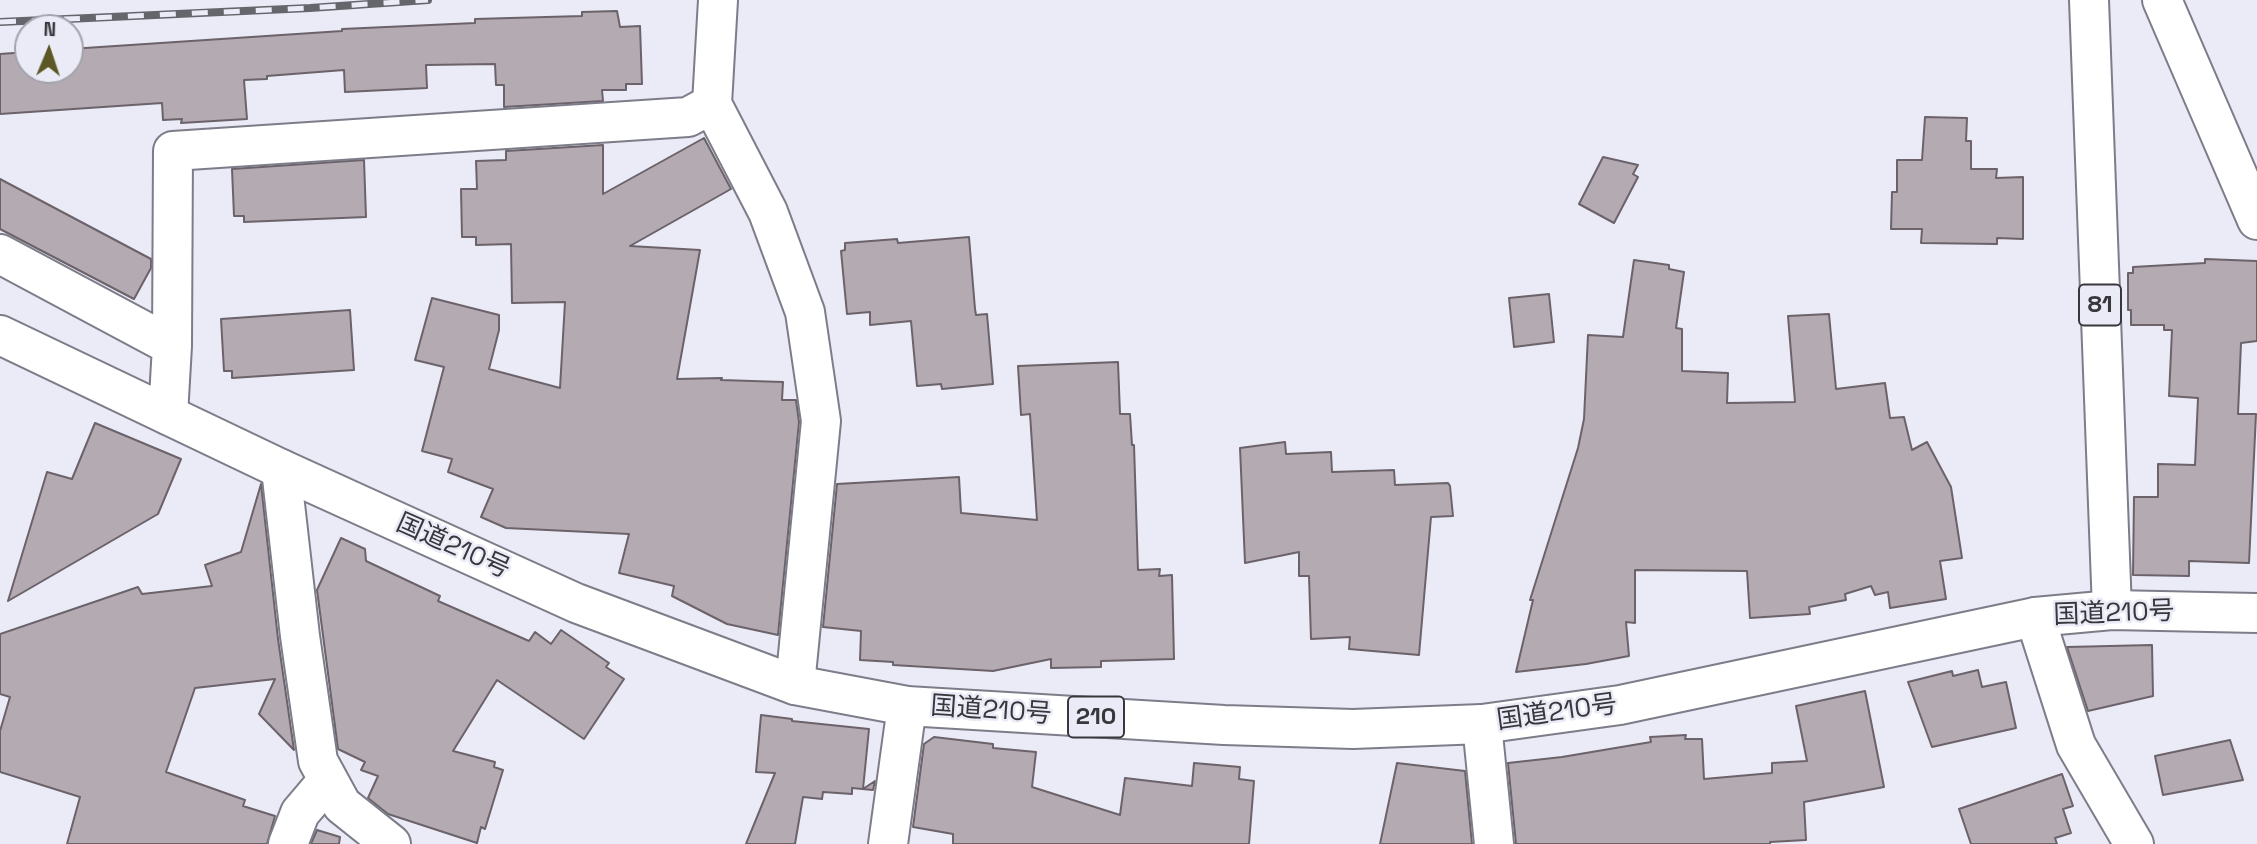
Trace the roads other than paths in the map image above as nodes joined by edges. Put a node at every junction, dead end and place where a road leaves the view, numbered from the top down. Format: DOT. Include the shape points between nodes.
graph roads {
  1 [pos="718,0"];
  2 [pos="2089,0"];
  3 [pos="2162,0"];
  4 [pos="712,104"];
  5 [pos="2257,220"];
  6 [pos="0,254"];
  7 [pos="0,335"];
  8 [pos="172,346"];
  9 [pos="168,415"];
  10 [pos="281,469"];
  11 [pos="2112,610"];
  12 [pos="2257,613"];
  13 [pos="2035,617"];
  14 [pos="795,685"];
  15 [pos="907,706"];
  16 [pos="1482,724"];
  17 [pos="328,780"];
  18 [pos="288,844"];
  19 [pos="391,844"];
  20 [pos="888,844"];
  21 [pos="1494,844"];
  22 [pos="2134,844"];
  1 -- 4 [label="main road"];
  2 -- 11 [label="main road, 81"];
  3 -- 5 [label="main road"];
  4 -- 8 [label="main road" via="688,117 173,151"];
  4 -- 14 [label="main road" via="768,212 805,312 817,393 821,421"];
  6 -- 8 [label="main road"];
  7 -- 9 [label="main road, 国道210号 / 210"];
  8 -- 9 [label="main road"];
  9 -- 10 [label="main road, 国道210号 / 210"];
  10 -- 14 [label="main road, 国道210号 / 210" via="576,603"];
  10 -- 17 [label="main road" via="318,761"];
  11 -- 12 [label="main road, 国道210号 / 210"];
  11 -- 13 [label="main road, 国道210号 / 210"];
  13 -- 16 [label="main road, 国道210号 / 210" via="1619,705"];
  13 -- 22 [label="main road" via="2076,745"];
  14 -- 15 [label="main road, 国道210号 / 210"];
  15 -- 16 [label="main road, 国道210号 / 210" via="1224,725 1353,729"];
  15 -- 20 [label="main road"];
  16 -- 21 [label="main road"];
  17 -- 18 [label="main road" via="300,813"];
  17 -- 19 [label="main road" via="342,805"];
}
